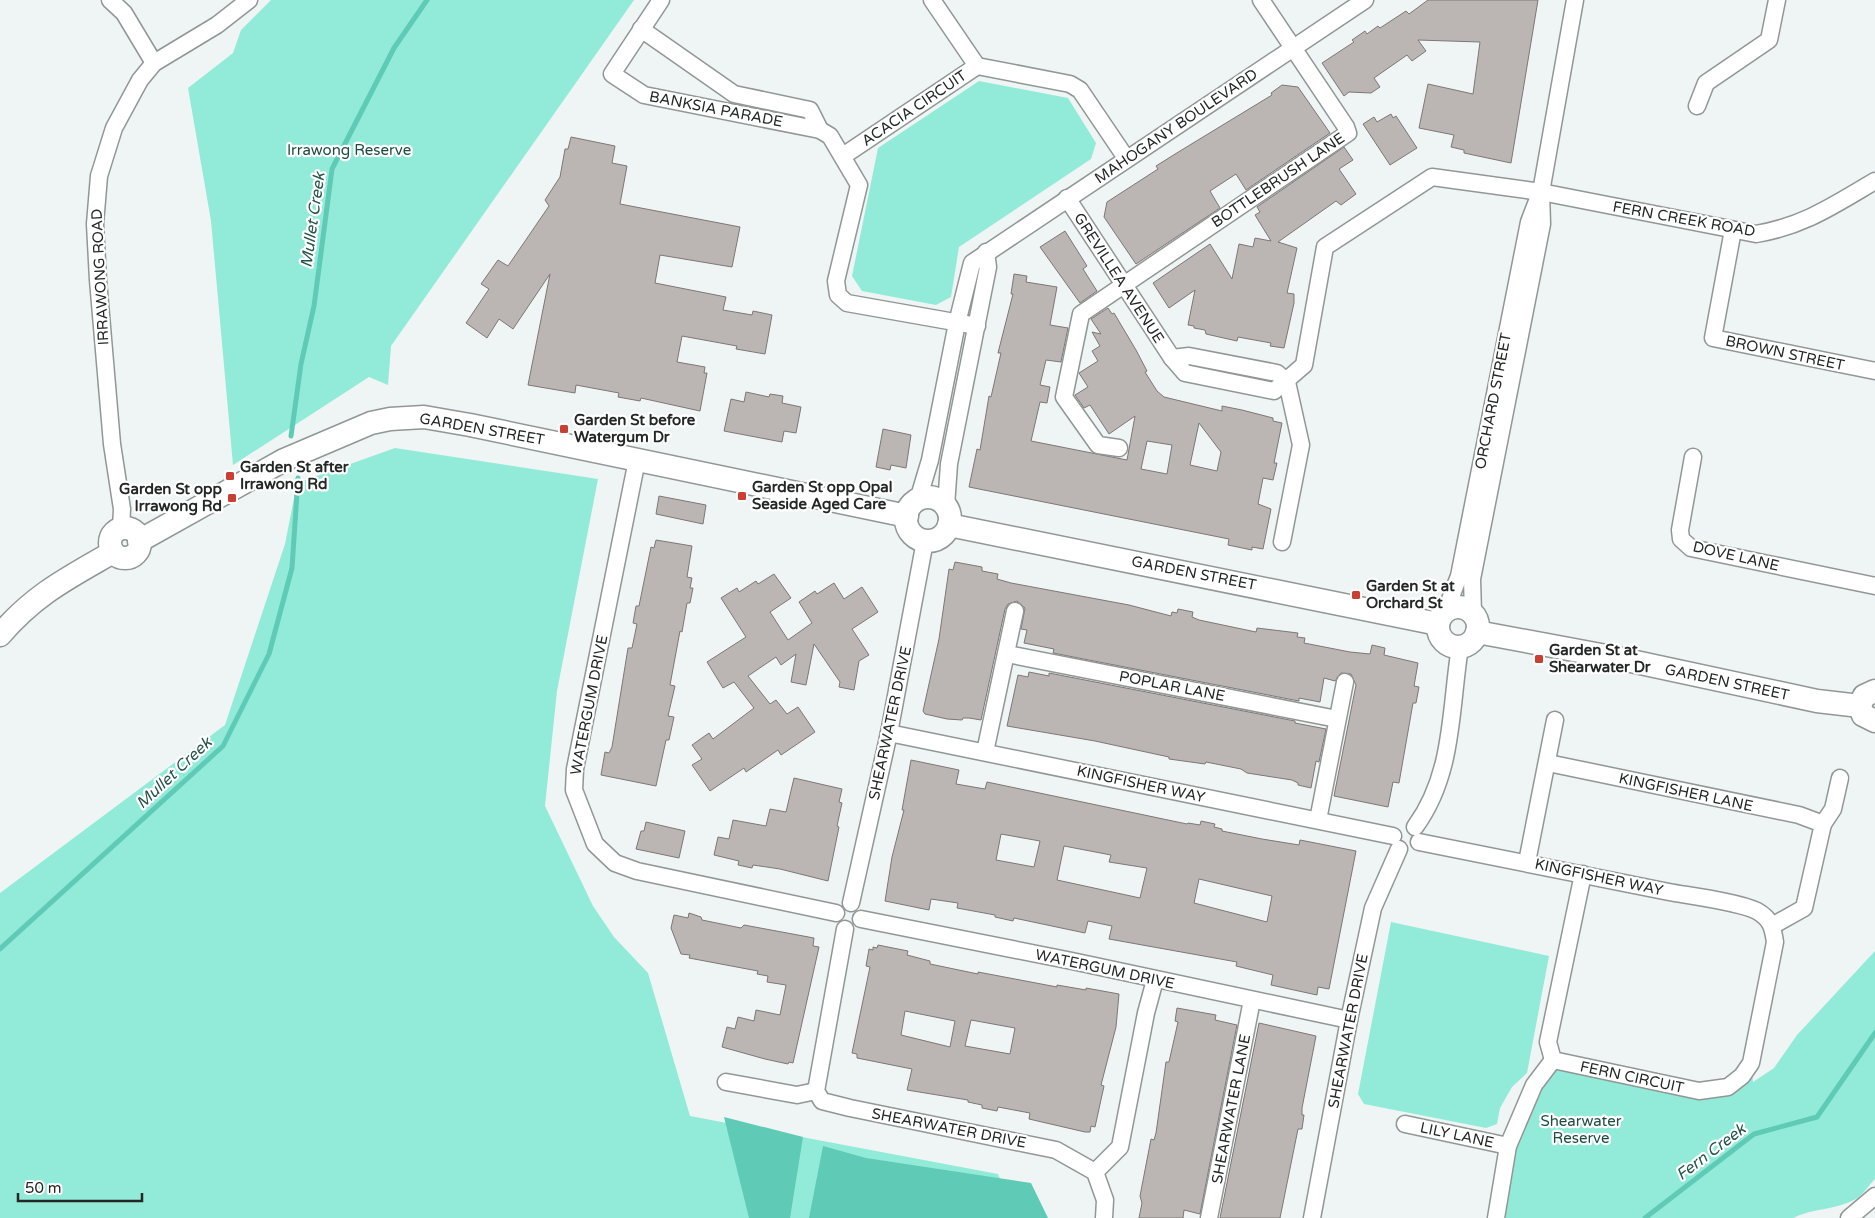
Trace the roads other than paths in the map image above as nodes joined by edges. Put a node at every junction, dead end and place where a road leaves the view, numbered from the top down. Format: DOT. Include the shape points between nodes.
graph roads {
  1 [pos="110,0"];
  2 [pos="249,0"];
  3 [pos="661,0"];
  4 [pos="932,0"];
  5 [pos="1261,0"];
  6 [pos="1365,0"];
  7 [pos="1575,0"];
  8 [pos="1777,0"];
  9 [pos="641,29"];
  10 [pos="1293,48"];
  11 [pos="154,62"];
  12 [pos="977,66"];
  13 [pos="1697,106"];
  14 [pos="825,133"];
  15 [pos="843,156"];
  16 [pos="1126,158"];
  17 [pos="1875,181"];
  18 [pos="1541,192"];
  19 [pos="1067,198"];
  20 [pos="1733,230"];
  21 [pos="986,252"];
  22 [pos="1123,284"];
  23 [pos="957,323"];
  24 [pos="977,326"];
  25 [pos="1875,371"];
  26 [pos="1287,382"];
  27 [pos="1119,448"];
  28 [pos="1693,457"];
  29 [pos="637,460"];
  30 [pos="913,508"];
  31 [pos="947,516"];
  32 [pos="130,535"];
  33 [pos="926,541"];
  34 [pos="1282,542"];
  35 [pos="1875,586"];
  36 [pos="1015,611"];
  37 [pos="1442,617"];
  38 [pos="1475,622"];
  39 [pos="0,635"];
  40 [pos="1460,647"];
  41 [pos="1007,654"];
  42 [pos="1345,682"];
  43 [pos="1870,706"];
  44 [pos="1337,719"];
  45 [pos="1556,720"];
  46 [pos="889,733"];
  47 [pos="986,752"];
  48 [pos="1548,763"];
  49 [pos="1840,778"];
  50 [pos="1318,820"];
  51 [pos="1823,824"];
  52 [pos="1417,835"];
  53 [pos="1396,842"];
  54 [pos="1527,862"];
  55 [pos="1583,874"];
  56 [pos="851,904"];
  57 [pos="836,913"];
  58 [pos="861,919"];
  59 [pos="1772,926"];
  60 [pos="845,929"];
  61 [pos="1155,980"];
  62 [pos="1252,1000"];
  63 [pos="1349,1020"];
  64 [pos="1553,1060"];
  65 [pos="726,1082"];
  66 [pos="816,1091"];
  67 [pos="1405,1124"];
  68 [pos="1508,1146"];
  69 [pos="1095,1172"];
  70 [pos="1875,1196"];
  71 [pos="1104,1218"];
  72 [pos="1209,1218"];
  73 [pos="1312,1218"];
  74 [pos="1496,1218"];
  75 [pos="1849,1218"];
  1 -- 11 [label="street" via="124,13"];
  2 -- 11 [label="street, IRRAWONG ROAD" via="217,25"];
  3 -- 9 [label="street, BANKSIA PARADE"];
  4 -- 12 [label="street"];
  5 -- 10 [label="street"];
  6 -- 10 [label="street, MAHOGANY BOULEVARD"];
  7 -- 18 [label="street, ORCHARD STREET"];
  8 -- 13 [label="street" via="1769,40 1706,83"];
  9 -- 14 [label="street, BANKSIA PARADE" via="734,94 810,110"];
  9 -- 14 [label="street, BANKSIA PARADE" via="612,74 644,96"];
  10 -- 16 [label="street, MAHOGANY BOULEVARD"];
  10 -- 22 [label="street, BOTTLEBRUSH LANE" via="1348,133"];
  11 -- 32 [label="street, IRRAWONG ROAD" via="140,80 114,128 99,176 96,198 101,319 112,444 122,509"];
  12 -- 15 [label="street, ACACIA CIRCUIT"];
  12 -- 16 [label="street, ACACIA CIRCUIT" via="1070,84 1080,90"];
  14 -- 15 [label="street"];
  15 -- 23 [label="street" via="859,185 836,282 838,295 847,303"];
  16 -- 19 [label="street, MAHOGANY BOULEVARD"];
  17 -- 20 [label="street, FERN CREEK ROAD" via="1813,218 1782,230 1756,234"];
  18 -- 20 [label="street, FERN CREEK ROAD"];
  18 -- 26 [label="street" via="1432,176 1325,247 1304,365"];
  18 -- 37 [label="street, ORCHARD STREET" via="1529,222 1459,576"];
  18 -- 38 [label="street, ORCHARD STREET" via="1542,224 1472,579"];
  19 -- 21 [label="street, MAHOGANY BOULEVARD"];
  19 -- 22 [label="street, GREVILLEA AVENUE"];
  20 -- 25 [label="street, BROWN STREET" via="1714,338"];
  21 -- 23 [label="street, MAHOGANY BOULEVARD" via="972,264"];
  21 -- 24 [label="street" via="988,268"];
  22 -- 26 [label="street, GREVILLEA AVENUE" via="1172,358 1189,356 1277,373"];
  22 -- 27 [label="street" via="1081,314 1064,397 1098,445"];
  23 -- 24 [label="street"];
  23 -- 30 [label="street, MAHOGANY BOULEVARD" via="930,460"];
  24 -- 31 [label="street" via="949,464"];
  26 -- 34 [label="street" via="1301,445"];
  28 -- 35 [label="street, DOVE LANE" via="1680,530 1681,540 1691,548"];
  29 -- 30 [label="street, GARDEN STREET"];
  29 -- 32 [label="street, GARDEN STREET" via="438,419 390,418 284,460"];
  29 -- 57 [label="street, WATERGUM DRIVE" via="575,769 574,790 595,844 615,863 636,871"];
  30 -- 31 [label="street" via="935,498"];
  30 -- 33 [label="street" via="911,532"];
  31 -- 33 [label="street" via="942,537"];
  31 -- 37 [label="street, GARDEN STREET"];
  32 -- 39 [label="street, GARDEN STREET" via="138,550 131,556 122,557 113,552 52,587 20,612"];
  33 -- 46 [label="street, SHEARWATER DRIVE"];
  36 -- 41 [label="street"];
  37 -- 38 [label="street" via="1462,607"];
  37 -- 40 [label="street" via="1438,632 1445,642"];
  38 -- 40 [label="street" via="1471,642"];
  38 -- 43 [label="street, GARDEN STREET" via="1608,656 1817,701"];
  40 -- 52 [label="street" via="1441,777"];
  41 -- 44 [label="street, POPLAR LANE"];
  41 -- 47 [label="street"];
  42 -- 44 [label="street"];
  44 -- 50 [label="street"];
  45 -- 48 [label="street"];
  46 -- 47 [label="street, KINGFISHER WAY"];
  46 -- 56 [label="street, SHEARWATER DRIVE"];
  47 -- 50 [label="street, KINGFISHER WAY"];
  48 -- 51 [label="street, KINGFISHER LANE" via="1799,815"];
  48 -- 54 [label="street"];
  49 -- 51 [label="street" via="1833,809"];
  50 -- 53 [label="street, KINGFISHER WAY"];
  51 -- 59 [label="street" via="1804,908"];
  52 -- 53 [label="street" via="1411,850"];
  52 -- 53 [label="street" via="1403,824 1397,828"];
  52 -- 54 [label="street, KINGFISHER WAY"];
  53 -- 63 [label="street, SHEARWATER DRIVE" via="1373,908"];
  54 -- 55 [label="street, KINGFISHER WAY"];
  55 -- 59 [label="street, KINGFISHER WAY" via="1755,910"];
  55 -- 64 [label="street" via="1548,1042"];
  56 -- 57 [label="street" via="842,906"];
  56 -- 58 [label="street" via="859,909"];
  57 -- 60 [label="street" via="838,923"];
  58 -- 60 [label="street" via="855,927"];
  58 -- 61 [label="street, WATERGUM DRIVE"];
  59 -- 64 [label="street, FERN CIRCUIT" via="1775,942 1751,1063 1728,1087 1699,1091"];
  60 -- 66 [label="street"];
  61 -- 62 [label="street, WATERGUM DRIVE"];
  61 -- 69 [label="street" via="1120,1147"];
  62 -- 63 [label="street, WATERGUM DRIVE"];
  62 -- 72 [label="street, SHEARWATER LANE"];
  63 -- 73 [label="street, SHEARWATER DRIVE"];
  64 -- 68 [label="street" via="1534,1085"];
  65 -- 66 [label="street" via="797,1095"];
  66 -- 69 [label="street, SHEARWATER DRIVE" via="822,1101 850,1108 1056,1150"];
  67 -- 68 [label="street, LILY LANE"];
  68 -- 74 [label="street"];
  69 -- 71 [label="street" via="1104,1200"];
  70 -- 75 [label="street"];
}
